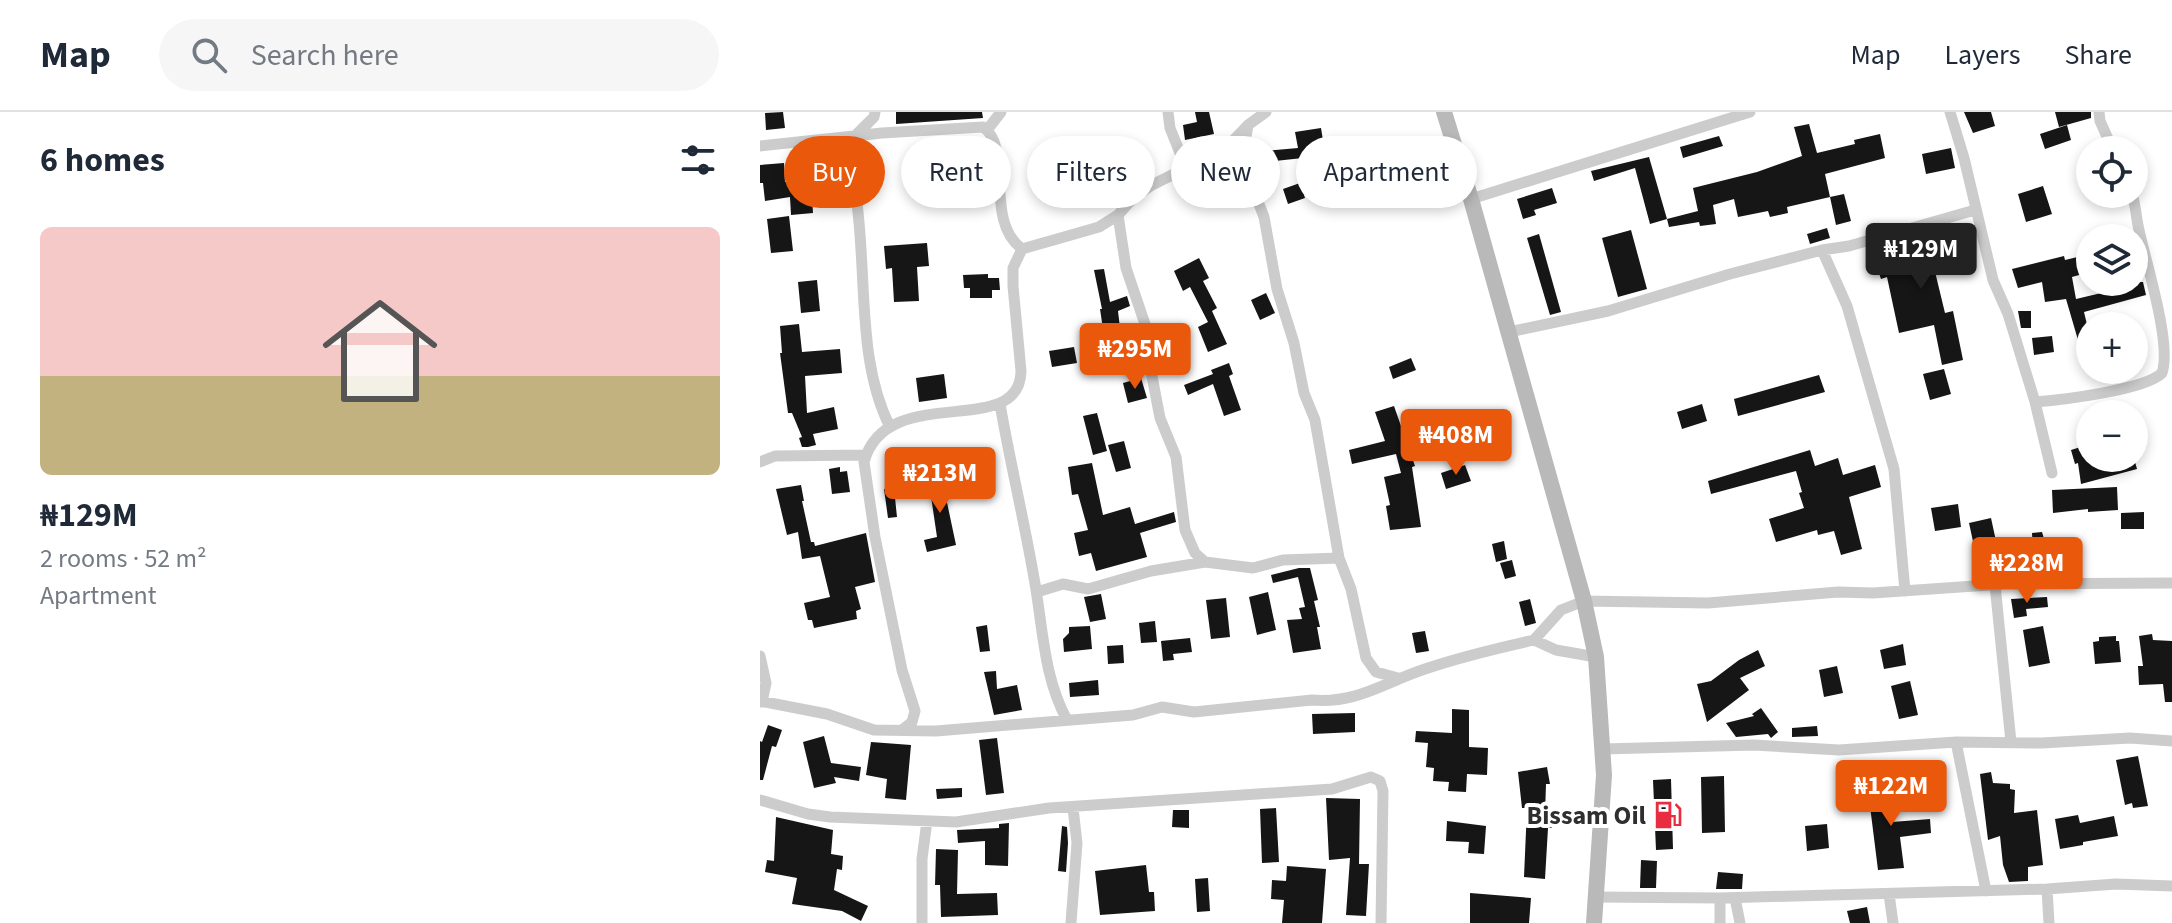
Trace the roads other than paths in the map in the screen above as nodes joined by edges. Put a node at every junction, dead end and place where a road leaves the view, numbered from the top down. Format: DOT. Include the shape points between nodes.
graph roads {
  1 [pos="1001,112"];
  2 [pos="1168,112"];
  3 [pos="1266,112"];
  4 [pos="1444,112"];
  5 [pos="1750,112"];
  6 [pos="1950,112"];
  7 [pos="2099,112"];
  8 [pos="872,117"];
  9 [pos="1248,125"];
  10 [pos="987,130"];
  11 [pos="882,133"];
  12 [pos="853,136"];
  13 [pos="863,136"];
  14 [pos="1173,136"];
  15 [pos="1237,136"];
  16 [pos="1451,136"];
  17 [pos="2107,136"];
  18 [pos="784,144"];
  19 [pos="760,146"];
  20 [pos="1171,176"];
  21 [pos="1477,197"];
  22 [pos="857,208"];
  23 [pos="1474,208"];
  24 [pos="2136,208"];
  25 [pos="1975,210"];
  26 [pos="1118,215"];
  27 [pos="1022,249"];
  28 [pos="1822,250"];
  29 [pos="1509,332"];
  30 [pos="2035,402"];
  31 [pos="1000,404"];
  32 [pos="890,427"];
  33 [pos="866,455"];
  34 [pos="760,462"];
  35 [pos="2052,473"];
  36 [pos="1339,558"];
  37 [pos="1205,562"];
  38 [pos="2172,583"];
  39 [pos="1995,585"];
  40 [pos="1905,591"];
  41 [pos="1037,592"];
  42 [pos="1584,601"];
  43 [pos="1534,640"];
  44 [pos="760,656"];
  45 [pos="1596,657"];
  46 [pos="1398,678"];
  47 [pos="761,702"];
  48 [pos="1067,720"];
  49 [pos="902,730"];
  50 [pos="2172,741"];
  51 [pos="1956,742"];
  52 [pos="2011,742"];
  53 [pos="1603,749"];
  54 [pos="760,801"];
  55 [pos="1073,808"];
  56 [pos="927,821"];
  57 [pos="2172,886"];
  58 [pos="2047,889"];
  59 [pos="1986,891"];
  60 [pos="1889,894"];
  61 [pos="1597,897"];
  62 [pos="1720,898"];
  63 [pos="1735,898"];
  64 [pos="922,923"];
  65 [pos="1071,923"];
  66 [pos="1381,923"];
  67 [pos="1594,923"];
  68 [pos="1720,923"];
  69 [pos="1740,923"];
  70 [pos="1893,923"];
  71 [pos="2049,923"];
  1 -- 10 [label="street"];
  2 -- 14 [label="street"];
  3 -- 9 [label="street"];
  4 -- 16 [label="main road"];
  5 -- 21 [label="street"];
  6 -- 25 [label="street"];
  7 -- 17 [label="street"];
  8 -- 11 [label="street" via="870,126"];
  8 -- 12 [label="street"];
  9 -- 15 [label="street"];
  9 -- 36 [label="street" via="1245,168 1264,217 1277,289 1315,420"];
  10 -- 11 [label="street" via="972,126"];
  10 -- 27 [label="street" via="996,142 1005,224 1009,237"];
  11 -- 13 [label="street"];
  18 -- 19 [label="street"];
  20 -- 26 [label="street" via="1133,198"];
  22 -- 32 [label="street" via="876,397"];
  23 -- 29 [label="main road"];
  24 -- 30 [label="street" via="2171,338 2163,372 2150,380"];
  25 -- 28 [label="street"];
  25 -- 30 [label="street"];
  26 -- 27 [label="street" via="1085,232"];
  26 -- 37 [label="street" via="1126,268 1148,333 1160,418 1176,457 1185,530"];
  27 -- 31 [label="street" via="1013,268 1021,379 1015,394"];
  28 -- 29 [label="street" via="1608,311"];
  28 -- 40 [label="street" via="1847,306 1894,469"];
  29 -- 42 [label="main road"];
  30 -- 35 [label="street"];
  31 -- 32 [label="street" via="902,418"];
  31 -- 41 [label="street"];
  32 -- 33 [label="street"];
  33 -- 34 [label="street" via="787,455"];
  33 -- 49 [label="street" via="863,470 875,537 915,711"];
  36 -- 37 [label="street" via="1283,560 1253,568"];
  36 -- 46 [label="street" via="1370,667"];
  37 -- 41 [label="street" via="1088,589 1063,584"];
  38 -- 39 [label="street"];
  39 -- 40 [label="street"];
  39 -- 52 [label="street"];
  40 -- 42 [label="street" via="1708,603"];
  41 -- 48 [label="street" via="1043,644"];
  42 -- 43 [label="street" via="1561,610"];
  42 -- 45 [label="main road"];
  43 -- 45 [label="street"];
  43 -- 46 [label="street"];
  44 -- 47 [label="street" via="766,683"];
  45 -- 53 [label="main road"];
  46 -- 48 [label="street" via="1369,694 1329,701 1194,712 1162,707"];
  47 -- 49 [label="street" via="827,714 874,730"];
  48 -- 49 [label="street"];
  50 -- 52 [label="street"];
  51 -- 52 [label="street"];
  51 -- 53 [label="street" via="1839,750 1754,745"];
  51 -- 59 [label="street"];
  53 -- 61 [label="main road"];
  54 -- 56 [label="street" via="830,817"];
  55 -- 56 [label="street"];
  55 -- 65 [label="street" via="1077,843"];
  55 -- 66 [label="street" via="1332,789 1371,777 1380,781 1383,791"];
  56 -- 64 [label="street"];
  57 -- 58 [label="street"];
  58 -- 59 [label="street"];
  58 -- 71 [label="street"];
  59 -- 60 [label="street"];
  60 -- 63 [label="street"];
  60 -- 70 [label="street"];
  61 -- 62 [label="street"];
  61 -- 67 [label="main road"];
  62 -- 63 [label="street"];
  62 -- 68 [label="street"];
  63 -- 69 [label="street"];
}
